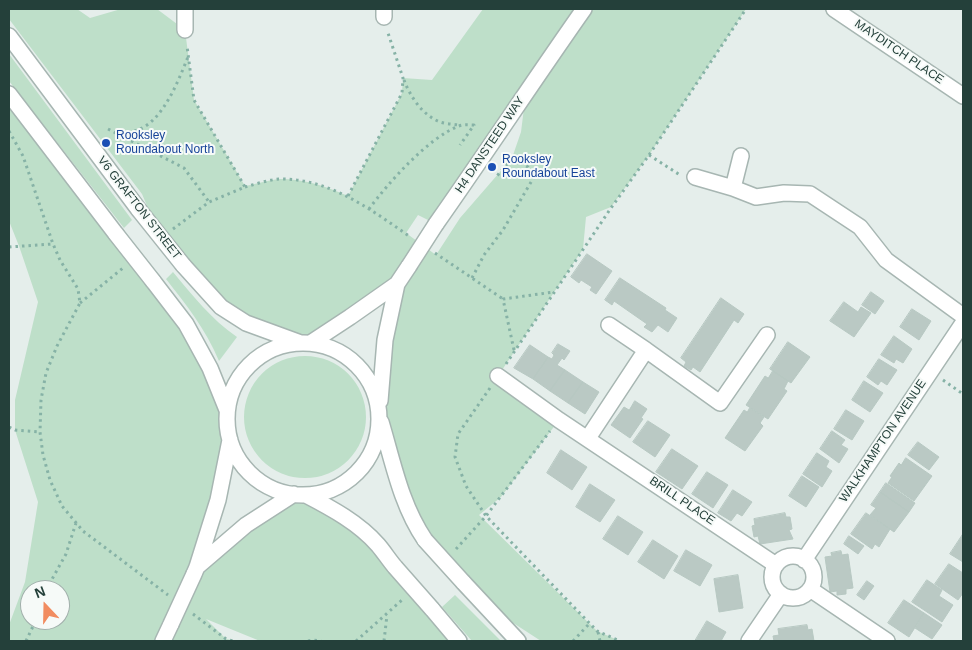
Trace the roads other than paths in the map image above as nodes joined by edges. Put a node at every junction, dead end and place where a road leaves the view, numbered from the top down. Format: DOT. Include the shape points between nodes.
graph roads {
  1 [pos="185,9"];
  2 [pos="584,9"];
  3 [pos="834,9"];
  4 [pos="185,30"];
  5 [pos="9,36"];
  6 [pos="9,94"];
  7 [pos="963,96"];
  8 [pos="741,156"];
  9 [pos="695,177"];
  10 [pos="733,188"];
  11 [pos="397,284"];
  12 [pos="963,316"];
  13 [pos="963,323"];
  14 [pos="609,325"];
  15 [pos="767,335"];
  16 [pos="306,342"];
  17 [pos="646,350"];
  18 [pos="498,376"];
  19 [pos="227,410"];
  20 [pos="380,413"];
  21 [pos="588,438"];
  22 [pos="230,440"];
  23 [pos="300,495"];
  24 [pos="804,560"];
  25 [pos="776,565"];
  26 [pos="196,571"];
  27 [pos="810,589"];
  28 [pos="781,594"];
  29 [pos="163,641"];
  30 [pos="459,641"];
  31 [pos="518,641"];
  32 [pos="749,641"];
  33 [pos="887,641"];
  1 -- 4 [label="street"];
  2 -- 11 [label="street, H4 DANSTEED WAY, bridge"];
  3 -- 7 [label="street, MAYDITCH PLACE"];
  5 -- 16 [label="street, V6 GRAFTON STREET, bridge" via="139,210 221,307 246,323"];
  6 -- 19 [label="street, bridge" via="186,324 210,368"];
  8 -- 10 [label="street"];
  9 -- 10 [label="street"];
  10 -- 12 [label="street" via="756,197 810,194 860,227 886,260"];
  11 -- 16 [label="street, H4 DANSTEED WAY" via="350,317"];
  11 -- 20 [label="street, H4 DANSTEED WAY" via="385,340"];
  13 -- 24 [label="street, WALKHAMPTON AVENUE"];
  14 -- 17 [label="street"];
  15 -- 17 [label="street" via="720,403"];
  16 -- 19 [label="street" via="284,345 248,365 231,393"];
  16 -- 20 [label="street" via="338,350 354,361 370,380"];
  17 -- 21 [label="street"];
  18 -- 21 [label="street, BRILL PLACE"];
  19 -- 22 [label="street"];
  20 -- 23 [label="street" via="372,453 358,472 344,484 323,493"];
  20 -- 31 [label="street, bridge" via="401,492 414,524"];
  21 -- 25 [label="street, BRILL PLACE"];
  22 -- 23 [label="street" via="246,470 262,483 281,492"];
  22 -- 26 [label="street" via="218,500"];
  23 -- 26 [label="street" via="246,525"];
  23 -- 30 [label="street, bridge" via="330,507 377,543"];
  24 -- 25 [label="street" via="792,556"];
  24 -- 27 [label="street" via="812,570"];
  25 -- 28 [label="street" via="772,577 776,590"];
  26 -- 29 [label="street, bridge"];
  27 -- 28 [label="street" via="800,596"];
  27 -- 33 [label="street"];
  28 -- 32 [label="street"];
}
